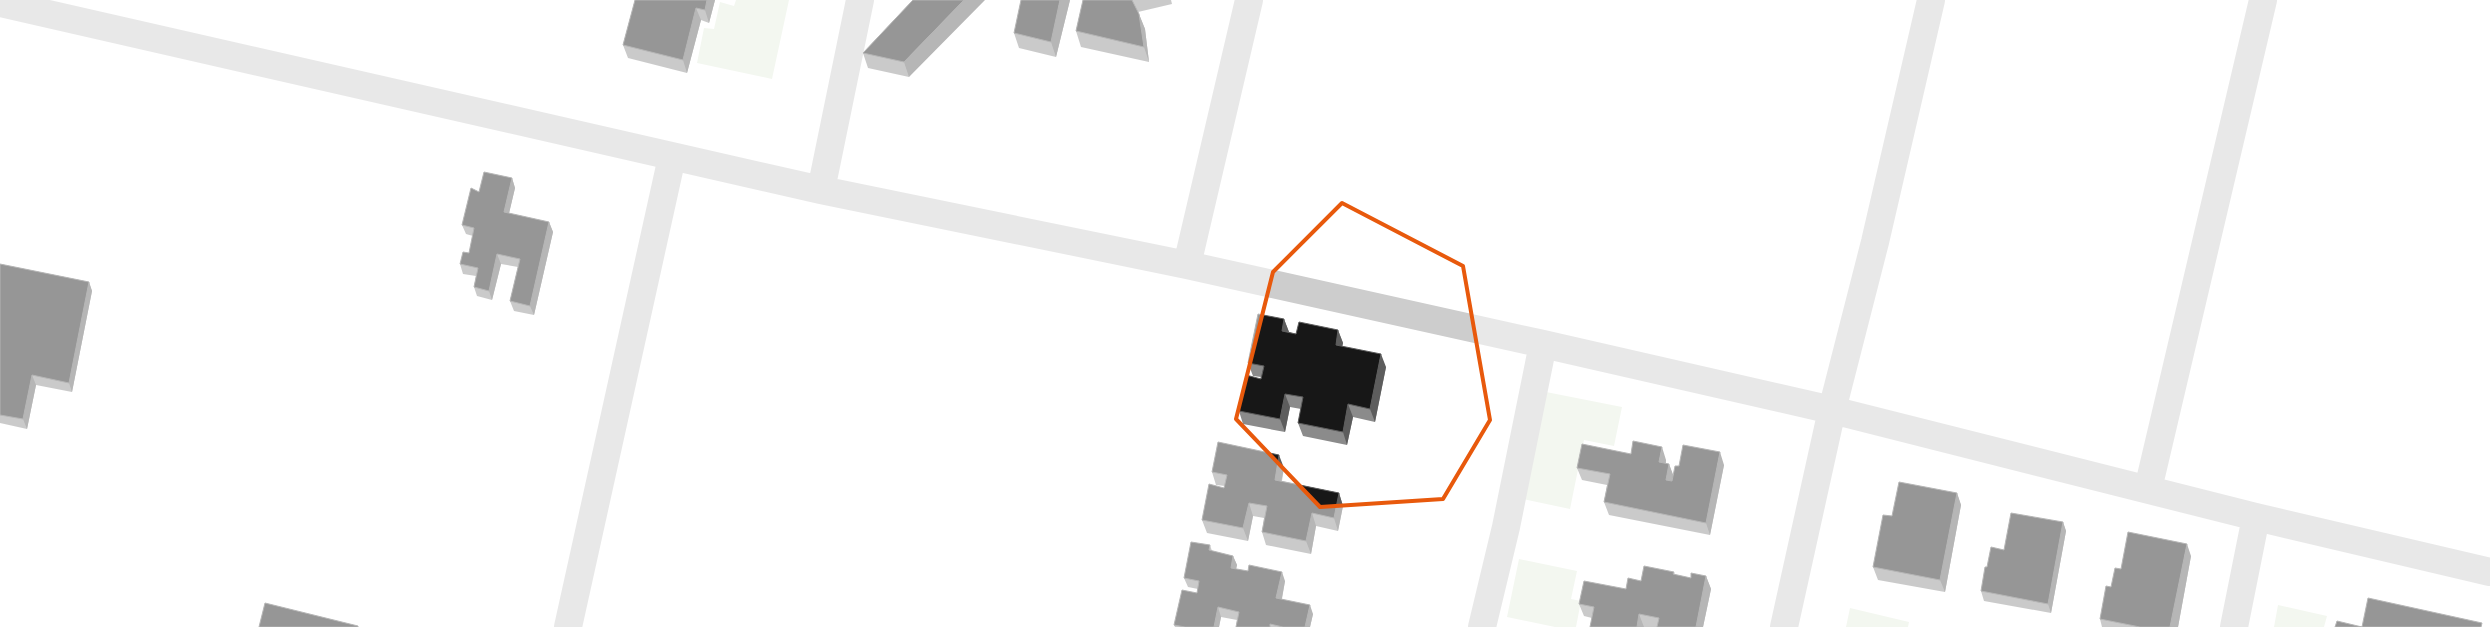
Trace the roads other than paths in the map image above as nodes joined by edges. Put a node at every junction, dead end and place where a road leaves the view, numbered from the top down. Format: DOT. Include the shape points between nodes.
graph roads {
  1 [pos="860,0"];
  2 [pos="1249,0"];
  3 [pos="1931,0"];
  4 [pos="2263,0"];
  5 [pos="0,3"];
  6 [pos="672,156"];
  7 [pos="821,190"];
  8 [pos="1187,265"];
  9 [pos="1543,344"];
  10 [pos="1832,410"];
  11 [pos="2148,489"];
  12 [pos="2256,517"];
  13 [pos="2490,572"];
  14 [pos="568,627"];
  15 [pos="1482,627"];
  16 [pos="1784,627"];
  17 [pos="2234,627"];
  1 -- 7 [label="street"];
  2 -- 8 [label="street"];
  3 -- 10 [label="street"];
  4 -- 11 [label="street"];
  5 -- 6 [label="street"];
  6 -- 7 [label="street"];
  6 -- 14 [label="street"];
  7 -- 8 [label="street"];
  8 -- 9 [label="street"];
  9 -- 10 [label="street"];
  9 -- 15 [label="street"];
  10 -- 11 [label="street"];
  10 -- 16 [label="street"];
  11 -- 12 [label="street"];
  12 -- 13 [label="street"];
  12 -- 17 [label="street"];
}
